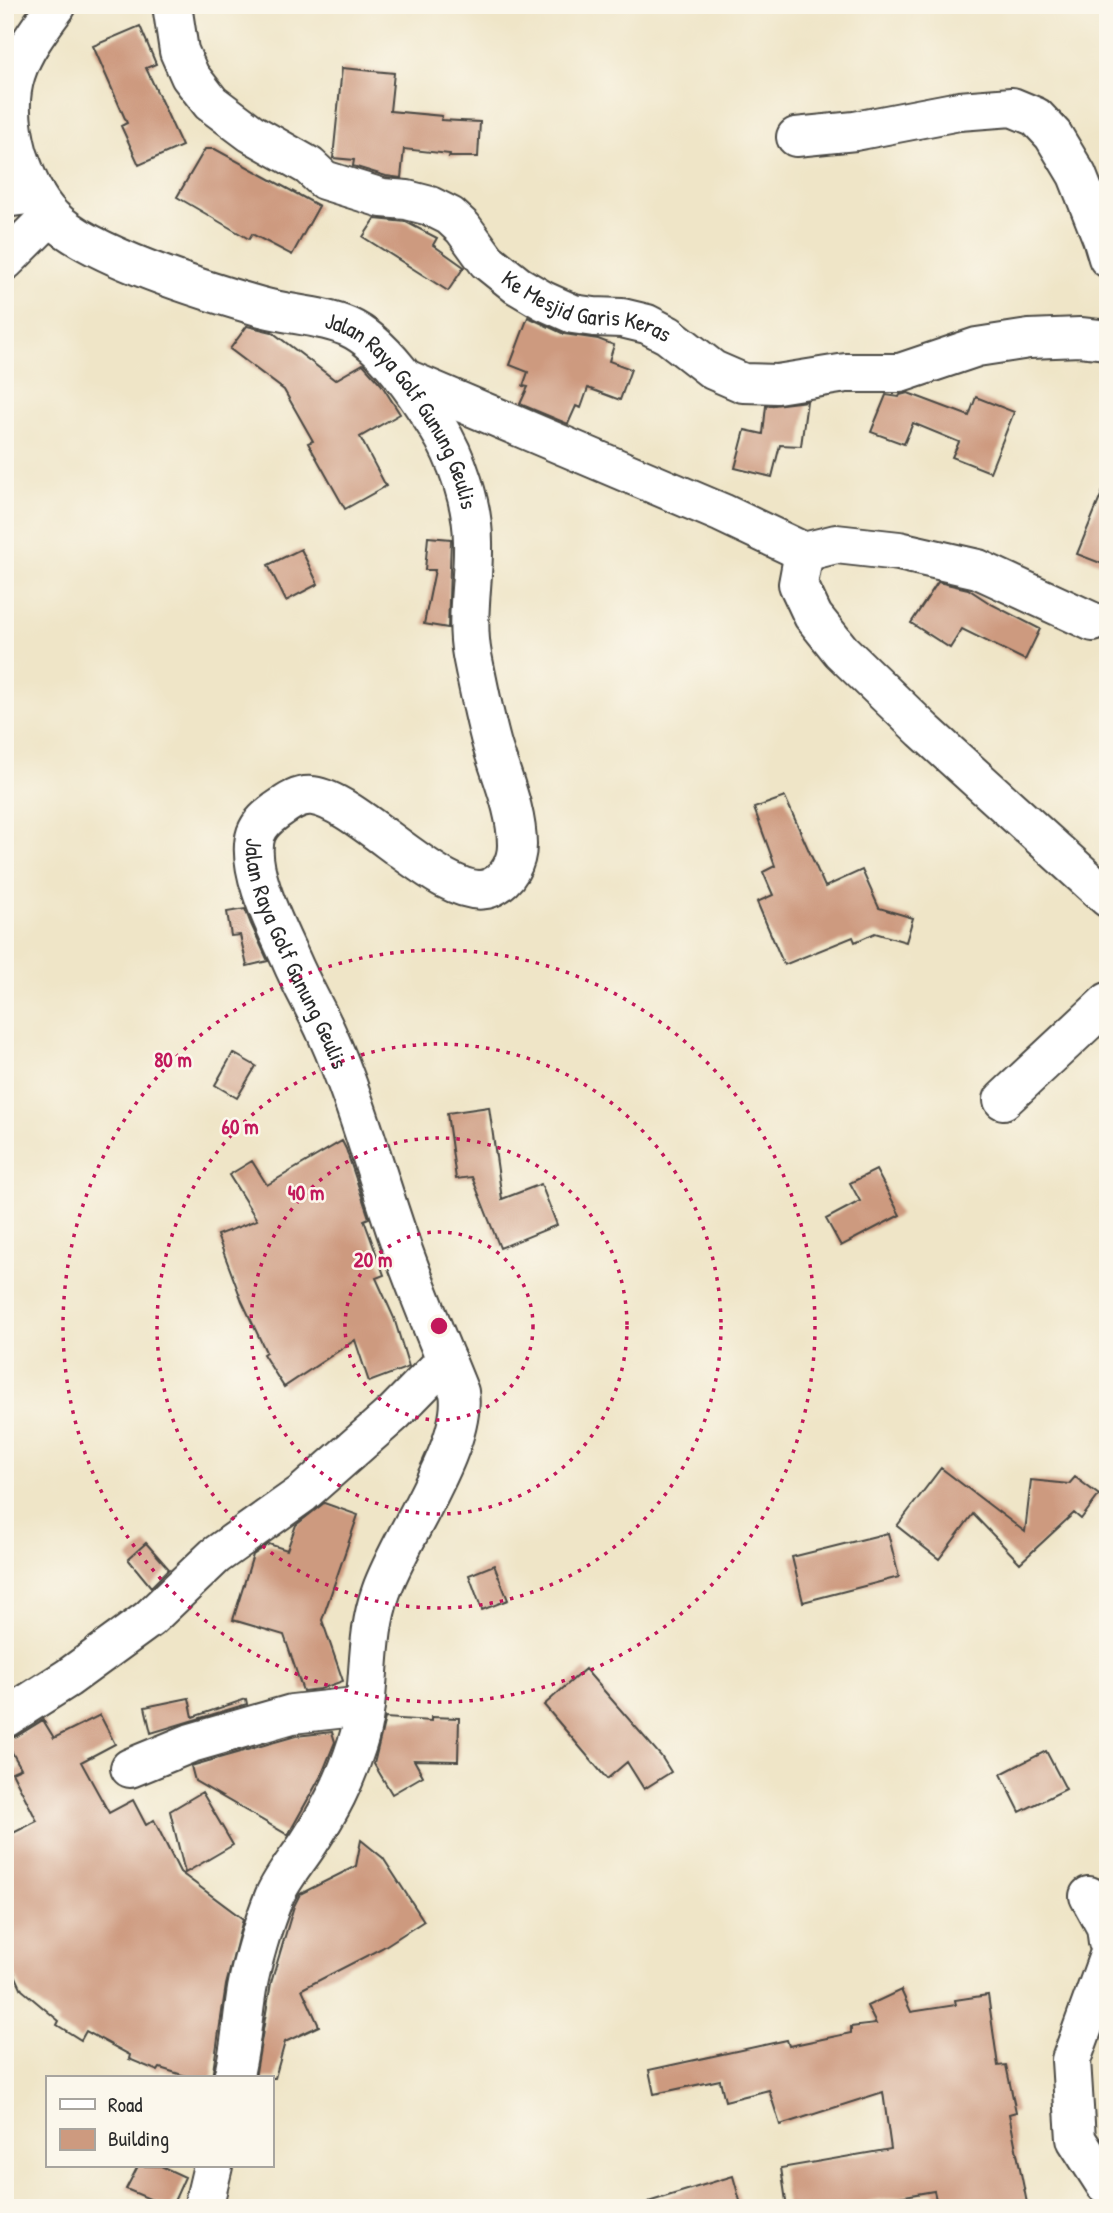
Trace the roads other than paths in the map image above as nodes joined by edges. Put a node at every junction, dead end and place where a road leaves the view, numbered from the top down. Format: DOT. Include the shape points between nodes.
graph roads {
  1 [pos="57,5"];
  2 [pos="172,5"];
  3 [pos="796,137"];
  4 [pos="30,202"];
  5 [pos="1108,258"];
  6 [pos="5,261"];
  7 [pos="1108,340"];
  8 [pos="404,377"];
  9 [pos="804,552"];
  10 [pos="1093,622"];
  11 [pos="1108,898"];
  12 [pos="1108,1002"];
  13 [pos="1003,1100"];
  14 [pos="446,1360"];
  15 [pos="364,1706"];
  16 [pos="5,1718"];
  17 [pos="130,1768"];
  18 [pos="1090,1896"];
  19 [pos="1108,1942"];
  20 [pos="1108,1958"];
  21 [pos="233,2076"];
  22 [pos="213,2168"];
  23 [pos="1104,2188"];
  24 [pos="203,2208"];
  1 -- 4 [label="main road, Jalan Raya Golf Gunung Geulis" via="14,68 7,97 9,128"];
  2 -- 7 [label="main road, Ke Mesjid Garis Keras" via="179,51 190,76 211,103 251,133 309,166 324,180 382,198 430,206 450,216 487,261 544,301 573,314 647,324 713,370 743,383 900,373 977,347 1028,339"];
  3 -- 5 [label="main road" via="1013,107 1036,117 1053,135 1077,175"];
  4 -- 6 [label="main road"];
  4 -- 8 [label="main road, Jalan Raya Golf Gunung Geulis" via="74,235 145,268 260,307 348,327 370,340"];
  8 -- 9 [label="main road"];
  8 -- 14 [label="main road, Jalan Raya Golf Gunung Geulis" via="440,431 470,509 473,543 468,632 518,851 513,866 494,886 466,887 419,863 330,801 302,796 264,820 256,835 254,855 268,906 327,1034"];
  9 -- 10 [label="main road" via="849,545 978,569"];
  9 -- 11 [label="main road" via="798,584 813,616 841,651"];
  12 -- 13 [label="main road"];
  14 -- 15 [label="main road, Jalan Raya Golf Gunung Geulis" via="459,1392 459,1419 377,1601"];
  14 -- 16 [label="main road" via="303,1494 215,1556 149,1619"];
  15 -- 17 [label="main road" via="292,1714 191,1743"];
  15 -- 21 [label="main road, Jalan Raya Golf Gunung Geulis" via="359,1740 344,1783 275,1896 247,1988"];
  18 -- 19 [label="main road" via="1106,1927"];
  20 -- 23 [label="main road" via="1071,2060 1076,2139"];
  22 -- 24 [label="main road"];
}
